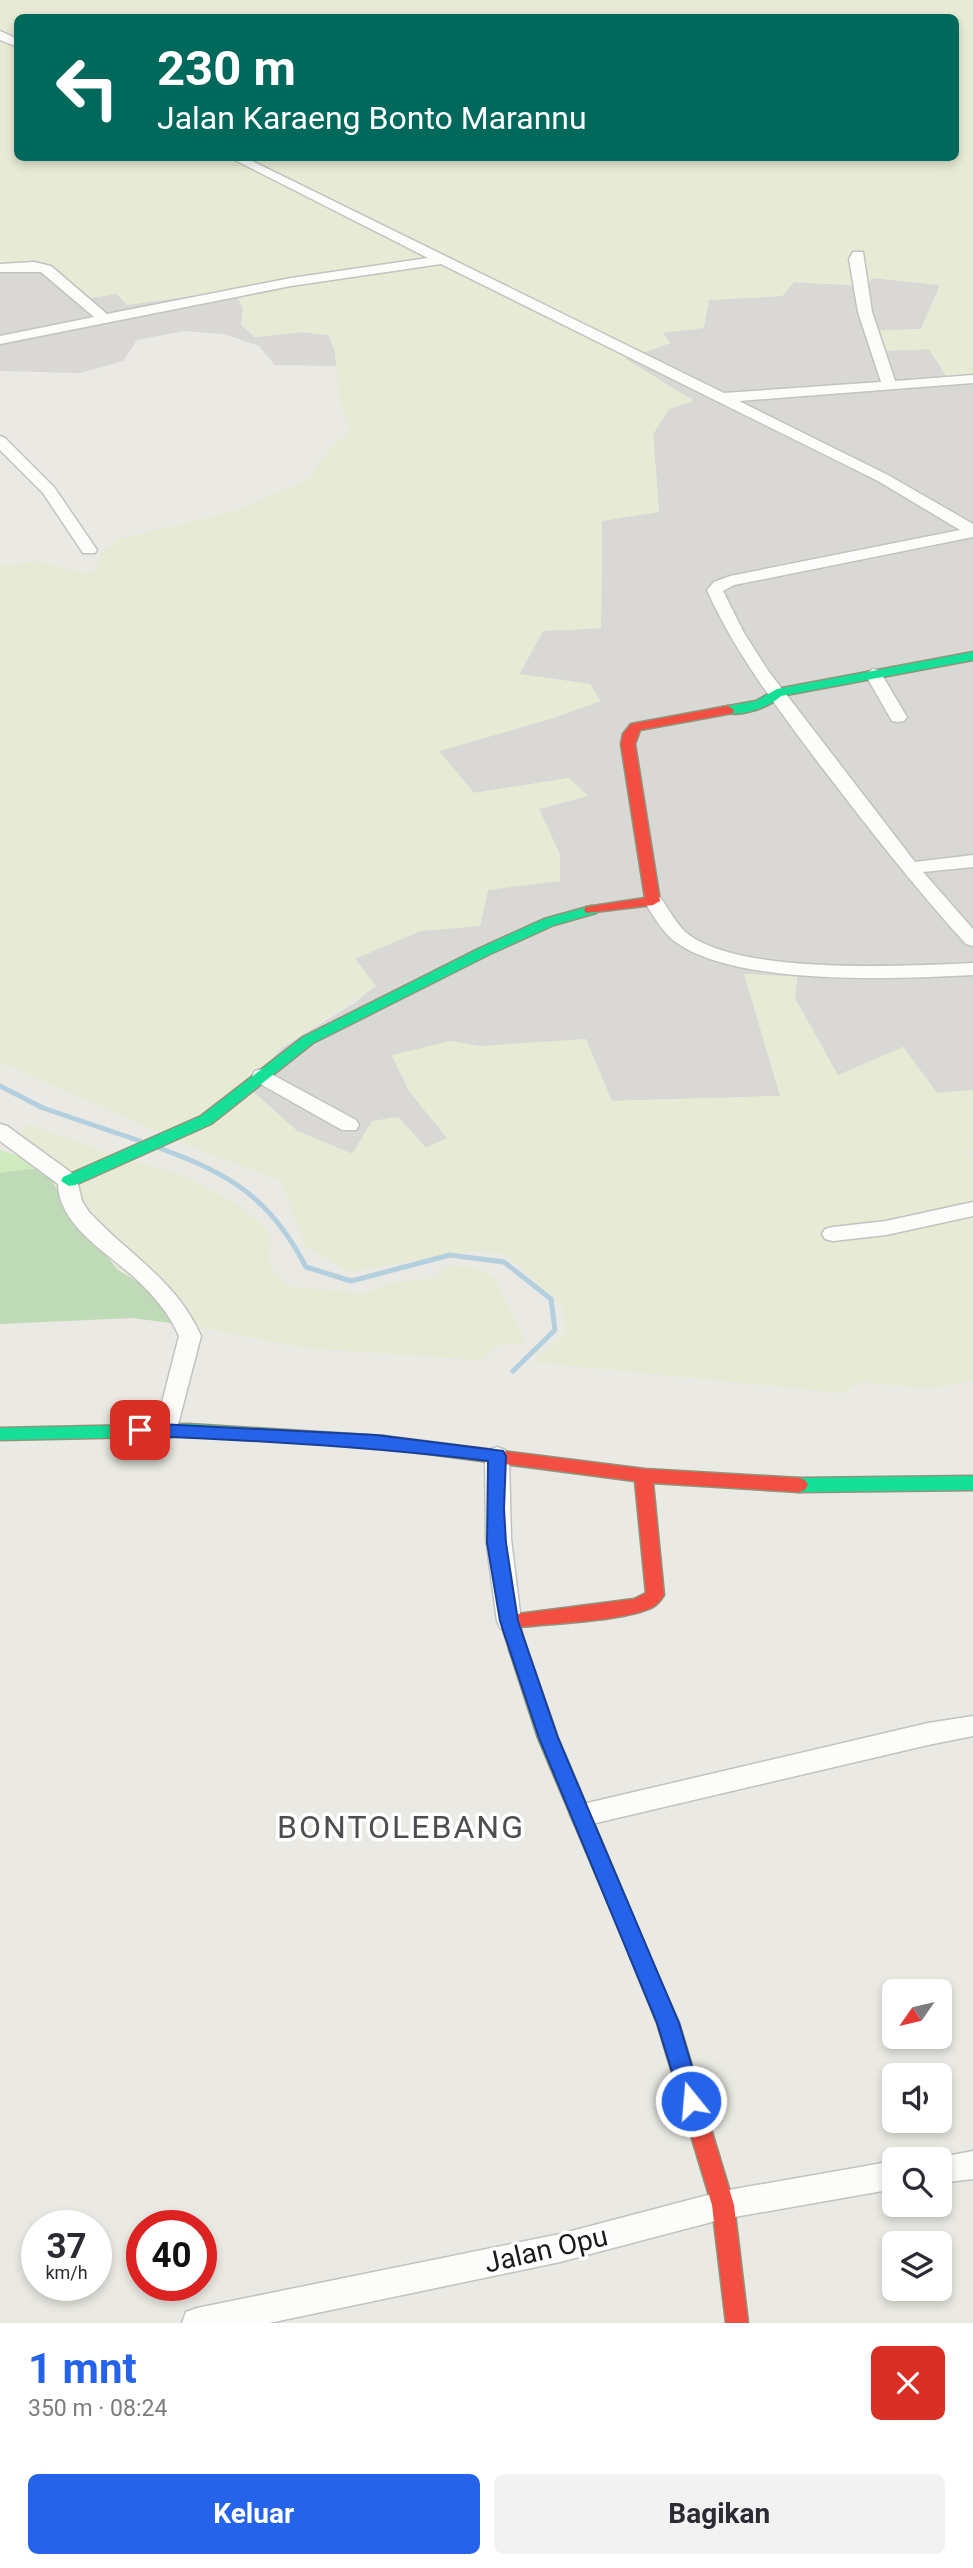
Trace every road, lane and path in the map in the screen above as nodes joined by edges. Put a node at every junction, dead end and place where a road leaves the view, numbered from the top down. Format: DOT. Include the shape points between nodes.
graph roads {
  1 [pos="243,161"];
  2 [pos="858,255"];
  3 [pos="443,260"];
  4 [pos="0,268"];
  5 [pos="103,318"];
  6 [pos="0,340"];
  7 [pos="973,379"];
  8 [pos="889,385"];
  9 [pos="722,398"];
  10 [pos="0,441"];
  11 [pos="973,532"];
  12 [pos="89,550"];
  13 [pos="973,656"];
  14 [pos="873,674"];
  15 [pos="777,693"];
  16 [pos="898,717"];
  17 [pos="973,861"];
  18 [pos="911,868"];
  19 [pos="653,901"];
  20 [pos="973,940"];
  21 [pos="973,969"];
  22 [pos="262,1076"];
  23 [pos="349,1125"];
  24 [pos="0,1131"];
  25 [pos="68,1181"];
  26 [pos="973,1209"];
  27 [pos="833,1234"];
  28 [pos="167,1430"];
  29 [pos="0,1434"];
  30 [pos="497,1456"];
  31 [pos="643,1476"];
  32 [pos="973,1483"];
  33 [pos="509,1621"];
  34 [pos="973,1726"];
  35 [pos="583,1815"];
  36 [pos="973,2165"];
  37 [pos="952,2168"];
  38 [pos="882,2177"];
  39 [pos="723,2205"];
  40 [pos="197,2323"];
  41 [pos="737,2323"];
  1 -- 3 [label="street"];
  2 -- 8 [label="street" via="864,310"];
  3 -- 5 [label="street" via="291,282"];
  3 -- 9 [label="street"];
  4 -- 5 [label="street" via="46,269"];
  5 -- 6 [label="street"];
  7 -- 8 [label="street"];
  8 -- 9 [label="street"];
  9 -- 11 [label="street" via="883,478"];
  10 -- 12 [label="street" via="48,490"];
  11 -- 15 [label="street" via="716,587 739,638"];
  13 -- 14 [label="street"];
  14 -- 15 [label="street"];
  14 -- 16 [label="street"];
  15 -- 18 [label="street"];
  15 -- 19 [label="street" via="762,704 633,729 628,744"];
  17 -- 18 [label="street"];
  18 -- 20 [label="street"];
  19 -- 21 [label="street" via="683,939 720,956 841,971"];
  19 -- 22 [label="street" via="598,908 549,922 308,1040"];
  22 -- 23 [label="street"];
  22 -- 25 [label="street" via="206,1120"];
  24 -- 25 [label="street"];
  25 -- 28 [label="street" via="74,1208 174,1305 190,1336"];
  26 -- 27 [label="street"];
  28 -- 29 [label="street"];
  28 -- 30 [label="street" via="376,1441"];
  30 -- 31 [label="street"];
  30 -- 33 [label="street" via="497,1543"];
  31 -- 32 [label="street" via="811,1488"];
  31 -- 33 [label="street" via="655,1595 635,1606"];
  33 -- 35 [label="street" via="548,1738"];
  34 -- 35 [label="street"];
  35 -- 39 [label="street" via="668,2023"];
  36 -- 37 [label="street"];
  38 -- 39 [label="street, Jalan Opu"];
  39 -- 40 [label="street, Jalan Opu" via="560,2248"];
  39 -- 41 [label="street"];
}
